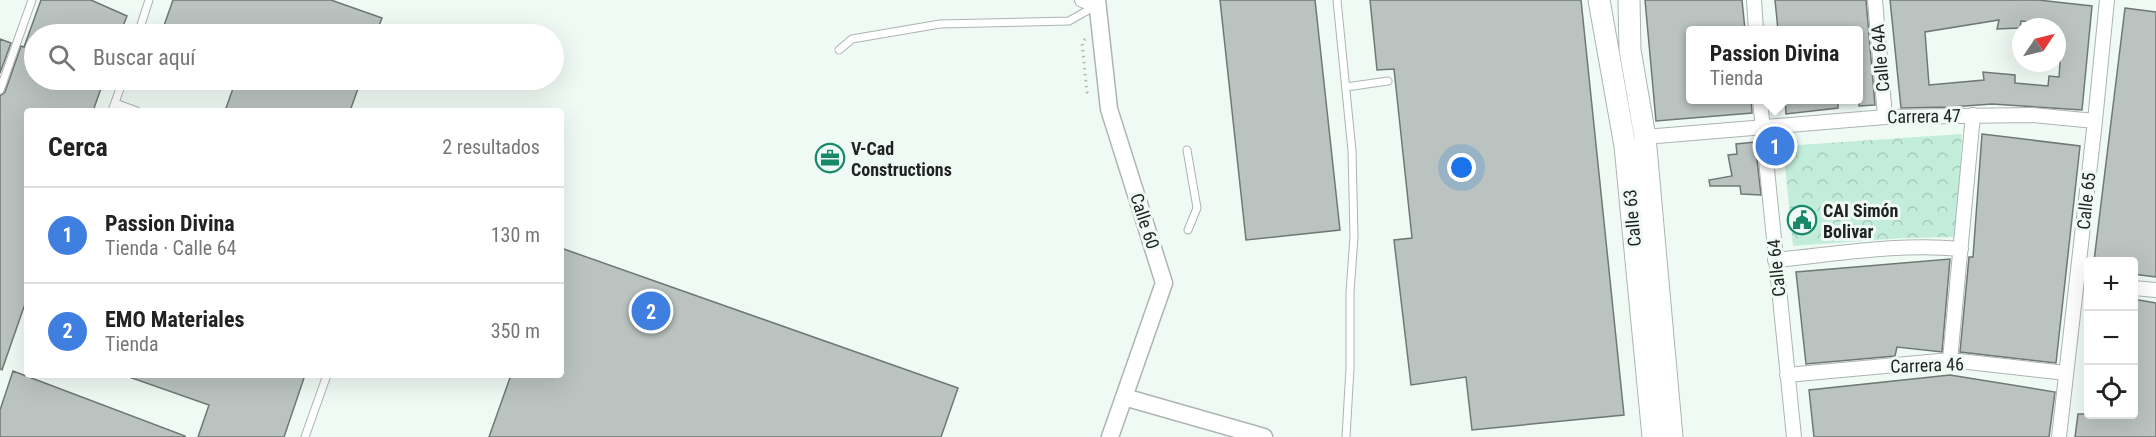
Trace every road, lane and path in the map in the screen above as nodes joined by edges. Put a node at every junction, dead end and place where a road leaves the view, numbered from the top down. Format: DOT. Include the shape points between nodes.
graph roads {
  1 [pos="22,0"];
  2 [pos="32,0"];
  3 [pos="149,0"];
  4 [pos="1337,0"];
  5 [pos="1599,0"];
  6 [pos="1621,0"];
  7 [pos="1629,0"];
  8 [pos="1754,0"];
  9 [pos="1875,0"];
  10 [pos="2107,0"];
  11 [pos="1091,4"];
  12 [pos="28,10"];
  13 [pos="141,24"];
  14 [pos="1756,26"];
  15 [pos="839,50"];
  16 [pos="1630,50"];
  17 [pos="1388,81"];
  18 [pos="1346,87"];
  19 [pos="0,90"];
  20 [pos="120,90"];
  21 [pos="1093,98"];
  22 [pos="115,103"];
  23 [pos="1760,104"];
  24 [pos="113,108"];
  25 [pos="129,108"];
  26 [pos="1973,115"];
  27 [pos="1885,117"];
  28 [pos="2095,121"];
  29 [pos="1761,126"];
  30 [pos="1645,137"];
  31 [pos="1187,150"];
  32 [pos="1188,230"];
  33 [pos="1961,249"];
  34 [pos="1775,260"];
  35 [pos="2083,282"];
  36 [pos="2138,288"];
  37 [pos="2156,290"];
  38 [pos="1950,360"];
  39 [pos="2066,373"];
  40 [pos="1787,375"];
  41 [pos="326,378"];
  42 [pos="1124,397"];
  43 [pos="305,437"];
  44 [pos="1110,437"];
  45 [pos="1264,437"];
  46 [pos="1347,437"];
  47 [pos="1653,437"];
  48 [pos="1672,437"];
  49 [pos="1794,437"];
  50 [pos="2059,437"];
  1 -- 12 [label="lane"];
  2 -- 12 [label="lane"];
  3 -- 13 [label="lane"];
  4 -- 18 [label="lane"];
  5 -- 47 [label="main road, Calle 63" via="1625,146"];
  6 -- 16 [label="main road"];
  7 -- 16 [label="main road, Calle 63"];
  8 -- 14 [label="street"];
  9 -- 27 [label="street, Calle 64A"];
  10 -- 28 [label="street, Calle 65"];
  11 -- 15 [label="lane" via="1069,21 940,24 852,39"];
  11 -- 21 [label="path" via="1089,31 1082,43 1087,92"];
  11 -- 42 [label="street, Calle 60" via="1109,109 1164,283"];
  12 -- 19 [label="lane"];
  16 -- 30 [label="main road, Calle 63"];
  17 -- 18 [label="lane"];
  18 -- 46 [label="lane" via="1354,237"];
  20 -- 22 [label="lane"];
  22 -- 24 [label="lane"];
  22 -- 25 [label="lane"];
  23 -- 29 [label="street, Calle 64"];
  26 -- 27 [label="street, Carrera 47"];
  26 -- 28 [label="street, Carrera 47"];
  26 -- 33 [label="street"];
  27 -- 29 [label="street, Carrera 47"];
  28 -- 35 [label="street, Calle 65"];
  29 -- 30 [label="street, Carrera 47"];
  29 -- 34 [label="street, Calle 64"];
  30 -- 48 [label="main road, Calle 63"];
  31 -- 32 [label="lane" via="1197,208"];
  33 -- 34 [label="street" via="1898,246"];
  33 -- 38 [label="street"];
  34 -- 40 [label="street, Calle 64"];
  35 -- 39 [label="street, Calle 65"];
  36 -- 37 [label="street"];
  38 -- 39 [label="street, Carrera 46"];
  38 -- 40 [label="street, Carrera 46"];
  39 -- 50 [label="street, Calle 65"];
  40 -- 49 [label="street, Calle 64"];
  41 -- 43 [label="lane"];
  42 -- 44 [label="street, Calle 60"];
  42 -- 45 [label="street"];
}
